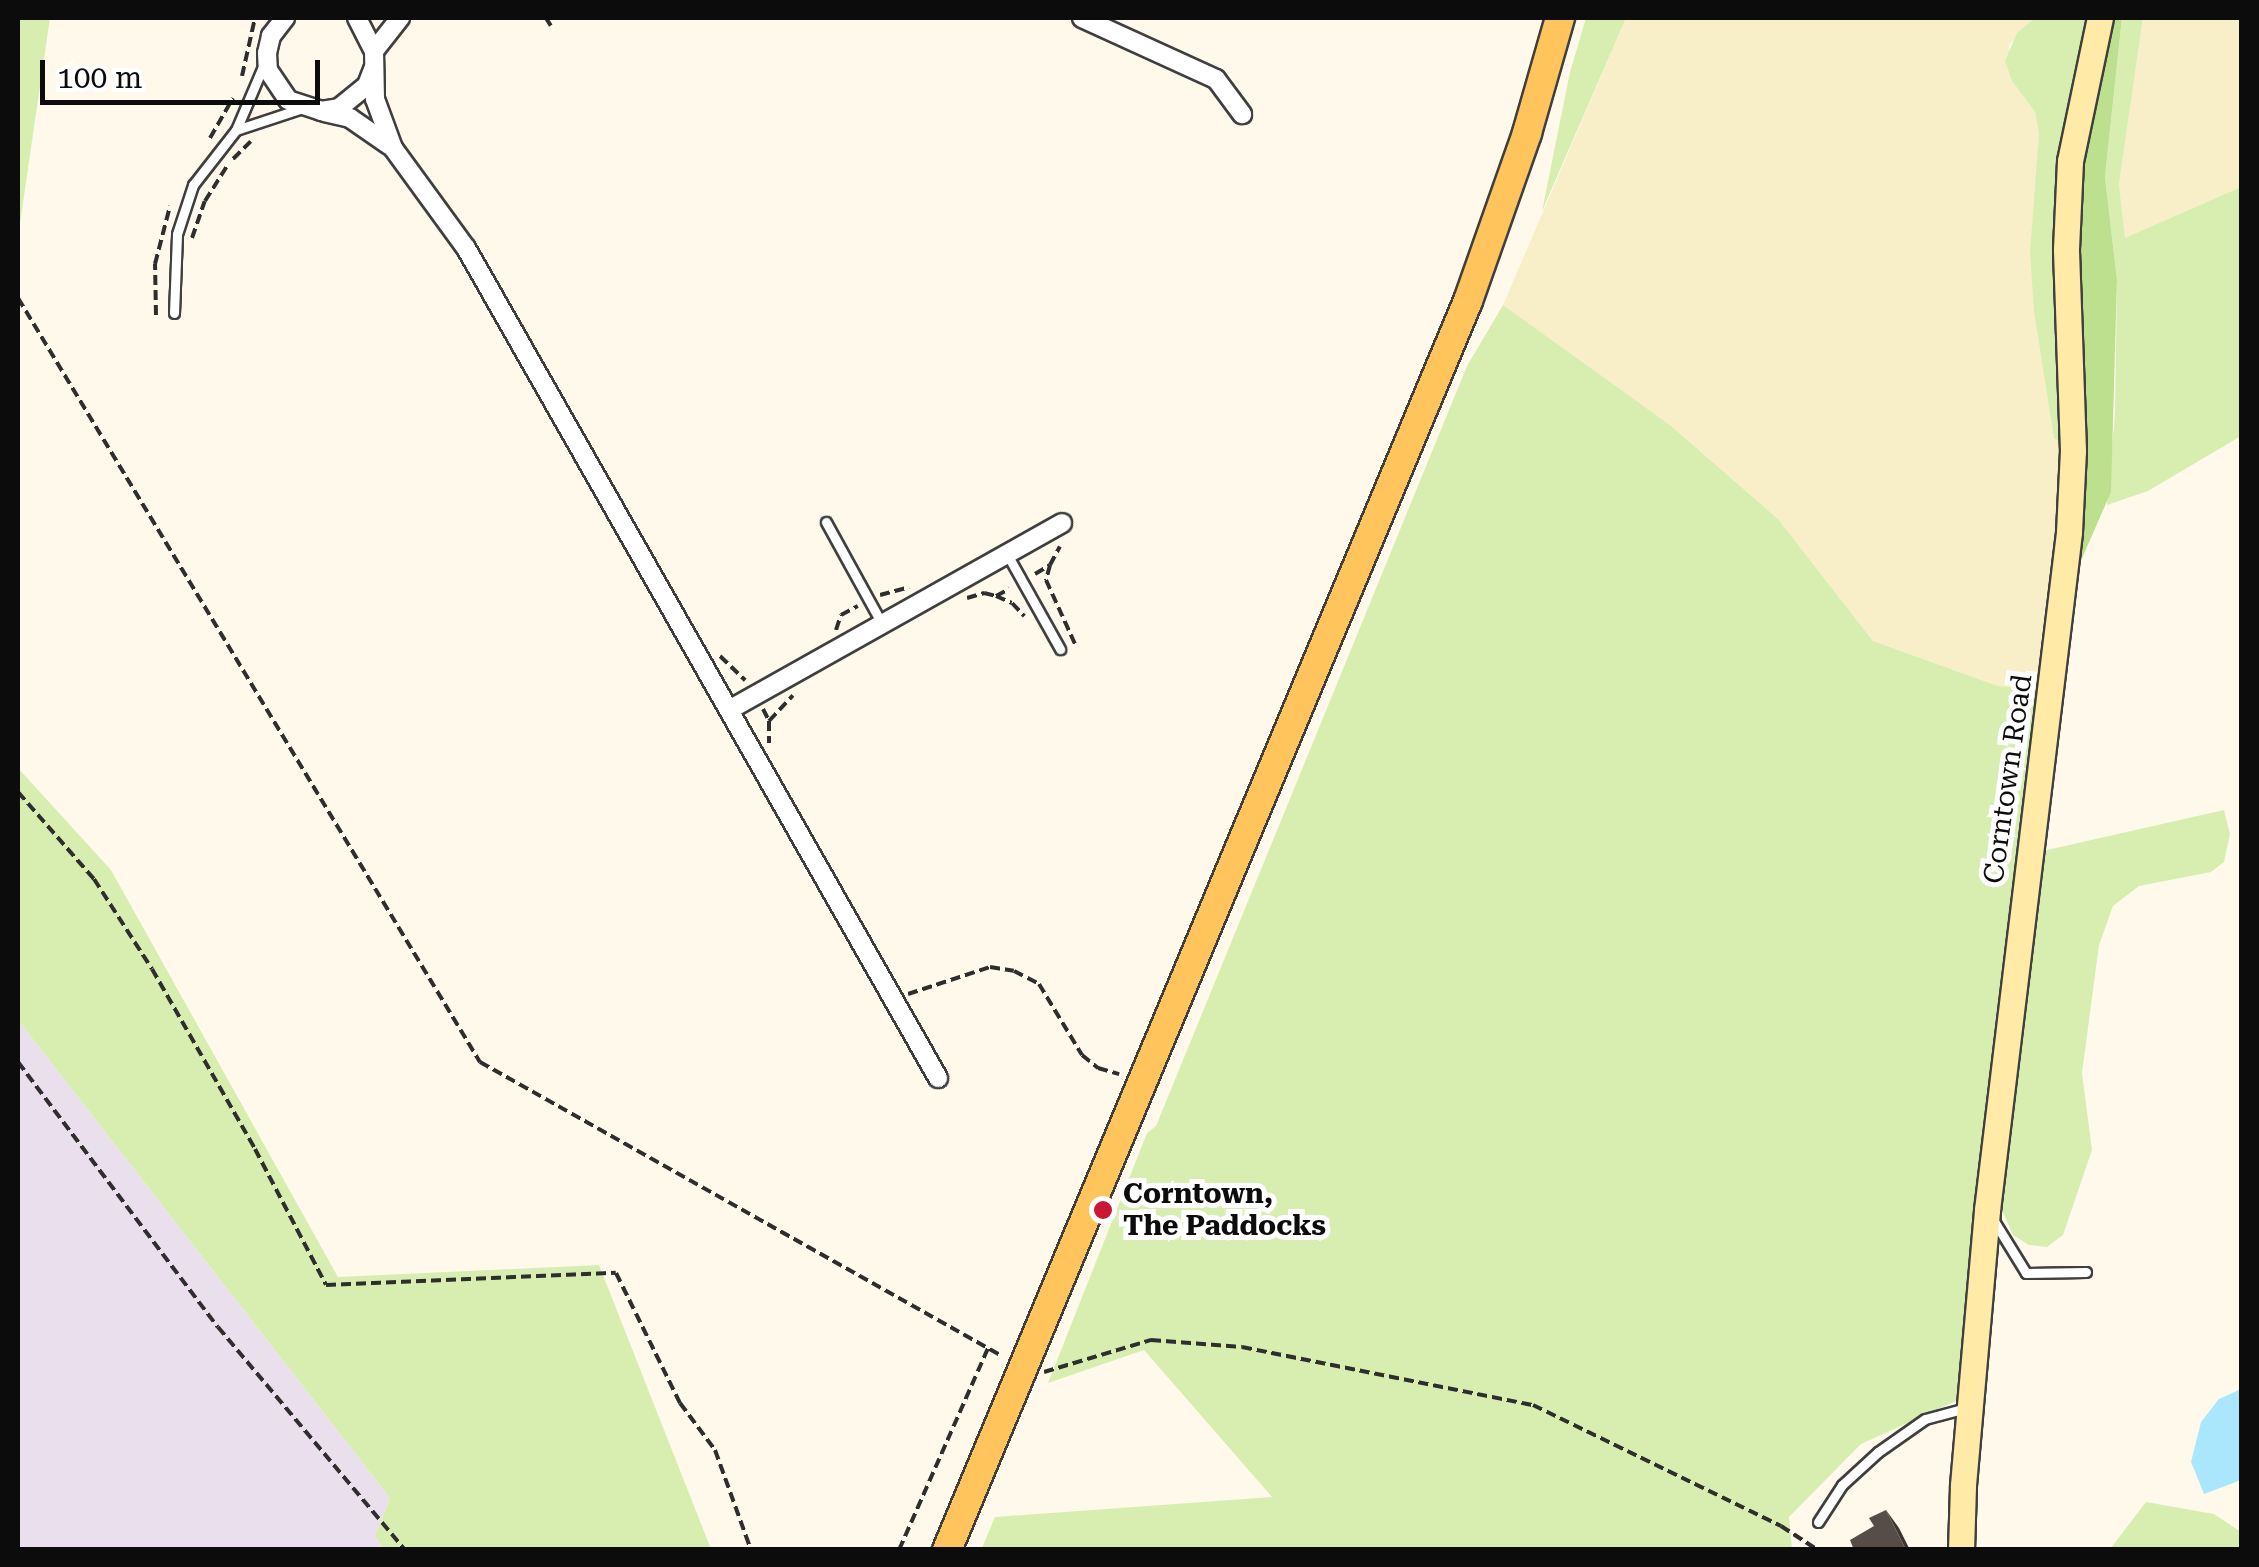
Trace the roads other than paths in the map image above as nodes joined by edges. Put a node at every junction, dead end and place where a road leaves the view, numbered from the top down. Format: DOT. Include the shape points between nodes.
graph roads {
  1 [pos="285,18"];
  2 [pos="357,18"];
  3 [pos="400,18"];
  4 [pos="1082,18"];
  5 [pos="1560,18"];
  6 [pos="2100,18"];
  7 [pos="267,53"];
  8 [pos="374,59"];
  9 [pos="312,109"];
  10 [pos="1242,114"];
  11 [pos="236,130"];
  12 [pos="394,148"];
  13 [pos="174,313"];
  14 [pos="826,522"];
  15 [pos="1066,530"];
  16 [pos="1007,554"];
  17 [pos="882,624"];
  18 [pos="1060,649"];
  19 [pos="729,710"];
  20 [pos="938,1078"];
  21 [pos="1987,1210"];
  22 [pos="2086,1272"];
  23 [pos="1969,1407"];
  24 [pos="1818,1522"];
  25 [pos="947,1550"];
  26 [pos="1962,1550"];
  1 -- 7 [label="street"];
  2 -- 8 [label="street"];
  3 -- 8 [label="street"];
  4 -- 10 [label="street" via="1216,79"];
  5 -- 25 [label="main road" via="1468,300"];
  6 -- 21 [label="main road, Corntown Road" via="2070,161 2069,532"];
  7 -- 9 [label="street" via="276,86"];
  7 -- 11 [label="lane"];
  8 -- 9 [label="street" via="354,99"];
  8 -- 12 [label="street" via="375,99"];
  9 -- 11 [label="lane"];
  9 -- 12 [label="street" via="350,118"];
  11 -- 13 [label="lane" via="193,185 177,234"];
  12 -- 19 [label="street" via="466,248"];
  14 -- 17 [label="lane"];
  15 -- 16 [label="street"];
  16 -- 17 [label="street"];
  16 -- 18 [label="lane"];
  17 -- 19 [label="street"];
  19 -- 20 [label="street"];
  21 -- 22 [label="lane" via="2026,1274"];
  21 -- 23 [label="main road, Corntown Road"];
  23 -- 24 [label="lane" via="1925,1419 1878,1452 1842,1485"];
  23 -- 26 [label="main road, Corntown Road"];
}
